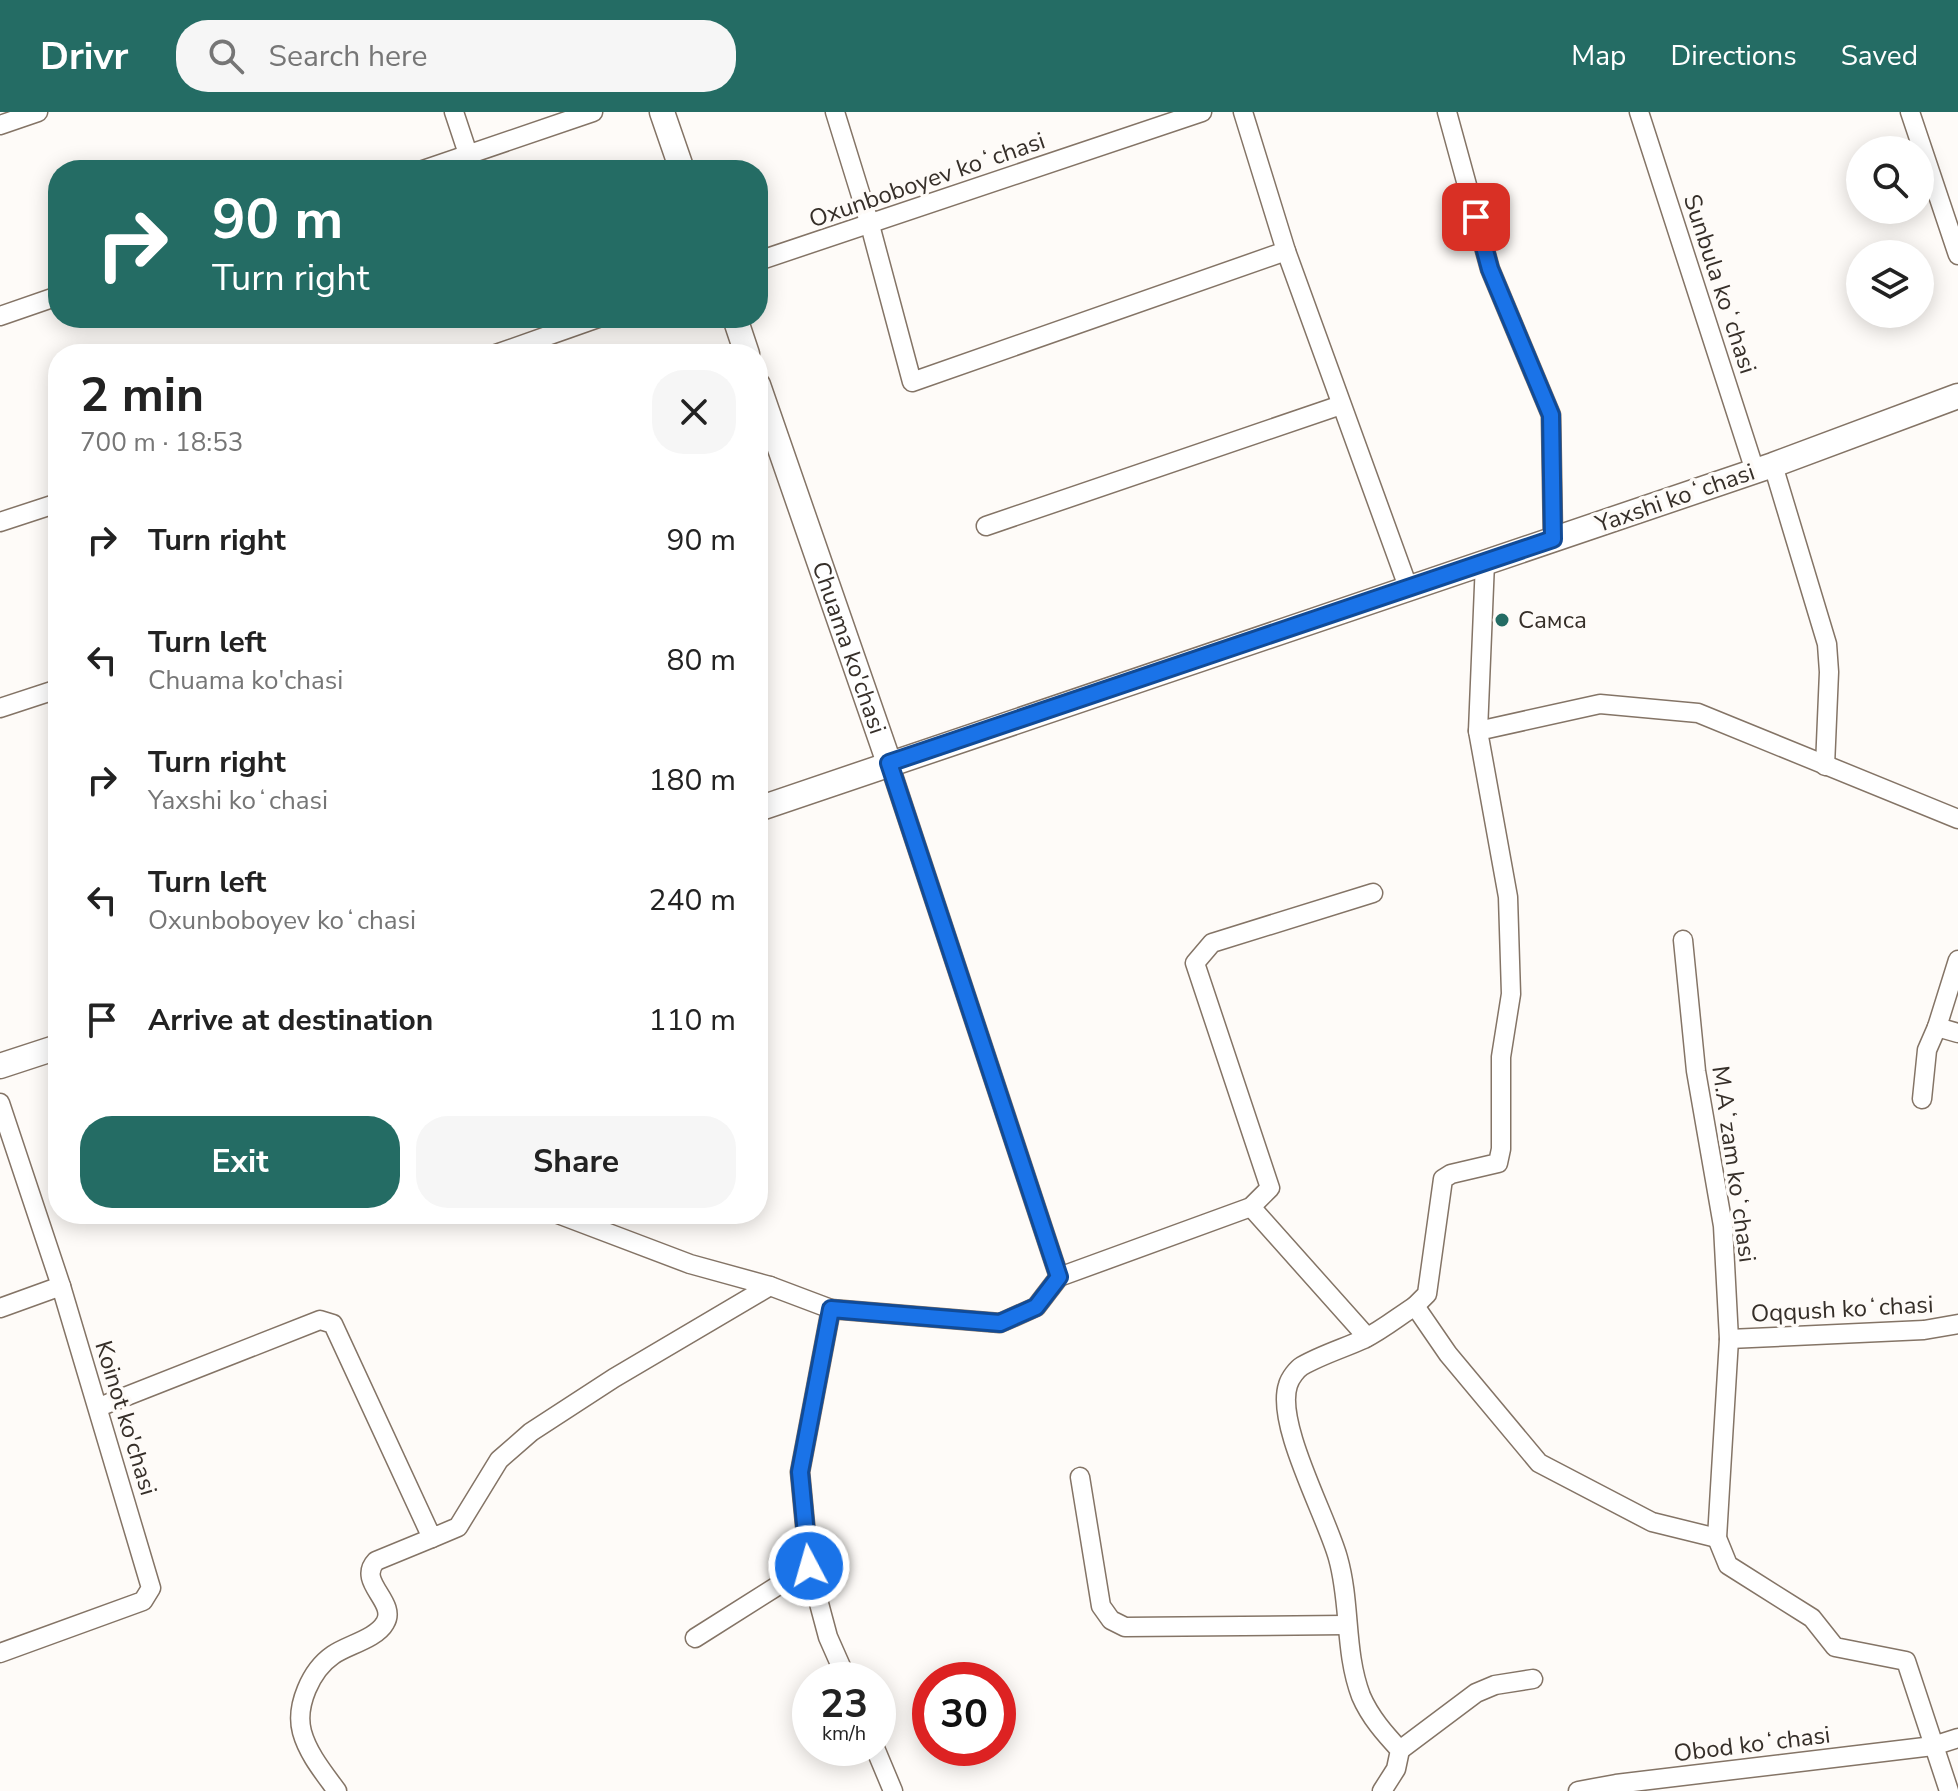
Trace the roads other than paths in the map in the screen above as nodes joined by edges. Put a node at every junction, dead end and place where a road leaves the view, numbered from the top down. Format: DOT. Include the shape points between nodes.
graph roads {
  1 [pos="38,112"];
  2 [pos="454,112"];
  3 [pos="593,112"];
  4 [pos="662,112"];
  5 [pos="835,112"];
  6 [pos="1202,112"];
  7 [pos="1243,112"];
  8 [pos="1447,112"];
  9 [pos="1639,112"];
  10 [pos="1910,112"];
  11 [pos="0,125"];
  12 [pos="468,154"];
  13 [pos="451,160"];
  14 [pos="679,160"];
  15 [pos="870,225"];
  16 [pos="1286,251"];
  17 [pos="1958,255"];
  18 [pos="768,258"];
  19 [pos="48,299"];
  20 [pos="0,316"];
  21 [pos="577,328"];
  22 [pos="543,344"];
  23 [pos="1958,396"];
  24 [pos="1341,405"];
  25 [pos="768,414"];
  26 [pos="1764,468"];
  27 [pos="48,506"];
  28 [pos="0,522"];
  29 [pos="986,526"];
  30 [pos="1553,539"];
  31 [pos="1485,562"];
  32 [pos="1408,587"];
  33 [pos="48,692"];
  34 [pos="0,708"];
  35 [pos="1478,731"];
  36 [pos="889,763"];
  37 [pos="1825,766"];
  38 [pos="768,805"];
  39 [pos="1958,819"];
  40 [pos="1373,893"];
  41 [pos="1683,940"];
  42 [pos="1958,960"];
  43 [pos="1937,1027"];
  44 [pos="1958,1033"];
  45 [pos="48,1050"];
  46 [pos="0,1066"];
  47 [pos="1922,1099"];
  48 [pos="0,1103"];
  49 [pos="1251,1207"];
  50 [pos="584,1224"];
  51 [pos="1059,1277"];
  52 [pos="61,1286"];
  53 [pos="770,1286"];
  54 [pos="1415,1306"];
  55 [pos="0,1308"];
  56 [pos="831,1309"];
  57 [pos="1958,1324"];
  58 [pos="1367,1337"];
  59 [pos="1729,1339"];
  60 [pos="99,1407"];
  61 [pos="1080,1477"];
  62 [pos="432,1538"];
  63 [pos="1717,1538"];
  64 [pos="809,1566"];
  65 [pos="1346,1625"];
  66 [pos="695,1638"];
  67 [pos="0,1653"];
  68 [pos="839,1662"];
  69 [pos="1533,1679"];
  70 [pos="1958,1738"];
  71 [pos="1933,1746"];
  72 [pos="1400,1750"];
  73 [pos="883,1766"];
  74 [pos="337,1791"];
  75 [pos="893,1791"];
  76 [pos="1382,1791"];
  77 [pos="1578,1791"];
  78 [pos="1949,1791"];
  1 -- 11 [label="street"];
  2 -- 12 [label="street"];
  3 -- 12 [label="street"];
  4 -- 14 [label="street"];
  5 -- 15 [label="street"];
  6 -- 15 [label="street, Oxunboboyev koʻchasi"];
  7 -- 16 [label="street"];
  8 -- 30 [label="street" via="1490,269 1551,415"];
  9 -- 26 [label="street, Sunbula koʻchasi"];
  10 -- 17 [label="street"];
  12 -- 13 [label="street"];
  15 -- 16 [label="street" via="912,382"];
  15 -- 18 [label="street, Oxunboboyev koʻchasi"];
  16 -- 24 [label="street"];
  19 -- 20 [label="street"];
  21 -- 22 [label="street"];
  23 -- 26 [label="street, Yaxshi koʻchasi"];
  24 -- 29 [label="street"];
  24 -- 32 [label="street"];
  25 -- 36 [label="street, Chuama ko'chasi"];
  26 -- 30 [label="street, Yaxshi koʻchasi"];
  26 -- 37 [label="street, Sunbula koʻchasi" via="1827,644"];
  27 -- 28 [label="street"];
  30 -- 31 [label="street, Yaxshi koʻchasi"];
  31 -- 32 [label="street, Yaxshi koʻchasi"];
  31 -- 35 [label="street"];
  32 -- 36 [label="street, Yaxshi koʻchasi"];
  33 -- 34 [label="street"];
  35 -- 37 [label="street" via="1600,704 1698,713"];
  35 -- 54 [label="street" via="1508,897 1511,994 1501,1057 1501,1149 1498,1163 1443,1179 1427,1294"];
  36 -- 38 [label="street, Yaxshi koʻchasi"];
  36 -- 51 [label="street, Chuama ko'chasi"];
  37 -- 39 [label="street"];
  40 -- 49 [label="street" via="1212,943 1195,963 1270,1188"];
  41 -- 59 [label="street, M.Aʻzam koʻchasi" via="1696,1071 1723,1226"];
  42 -- 43 [label="street"];
  43 -- 44 [label="street"];
  43 -- 47 [label="street" via="1927,1050"];
  45 -- 46 [label="street"];
  48 -- 52 [label="street, Koinot ko'chasi"];
  49 -- 51 [label="street"];
  49 -- 58 [label="street"];
  50 -- 53 [label="street" via="690,1264"];
  51 -- 56 [label="street" via="1036,1307 1000,1323"];
  52 -- 55 [label="street"];
  52 -- 60 [label="street, Koinot ko'chasi"];
  53 -- 56 [label="street"];
  53 -- 62 [label="street" via="531,1432 499,1460 458,1527"];
  54 -- 58 [label="street"];
  54 -- 63 [label="street" via="1539,1463 1652,1522"];
  56 -- 64 [label="street" via="800,1472"];
  57 -- 59 [label="street, Oqqush koʻchasi"];
  58 -- 65 [label="street" via="1299,1367 1288,1383 1285,1408 1338,1555 1346,1588"];
  59 -- 63 [label="street, M.Aʻzam koʻchasi"];
  60 -- 62 [label="street" via="320,1320 333,1324"];
  60 -- 67 [label="street, Koinot ko'chasi" via="151,1588 143,1601"];
  61 -- 65 [label="street" via="1101,1606 1111,1620 1125,1627"];
  62 -- 74 [label="street" via="370,1567 388,1612 385,1623 331,1656 311,1679 302,1704 302,1731"];
  63 -- 71 [label="street" via="1728,1565 1812,1618 1835,1647 1906,1661"];
  64 -- 66 [label="street"];
  64 -- 68 [label="street"];
  65 -- 72 [label="street" via="1362,1698"];
  69 -- 72 [label="street" via="1476,1693"];
  70 -- 71 [label="street, Obod koʻchasi"];
  71 -- 77 [label="street, Obod koʻchasi"];
  71 -- 78 [label="street"];
  72 -- 76 [label="street"];
  73 -- 75 [label="street"];
}
